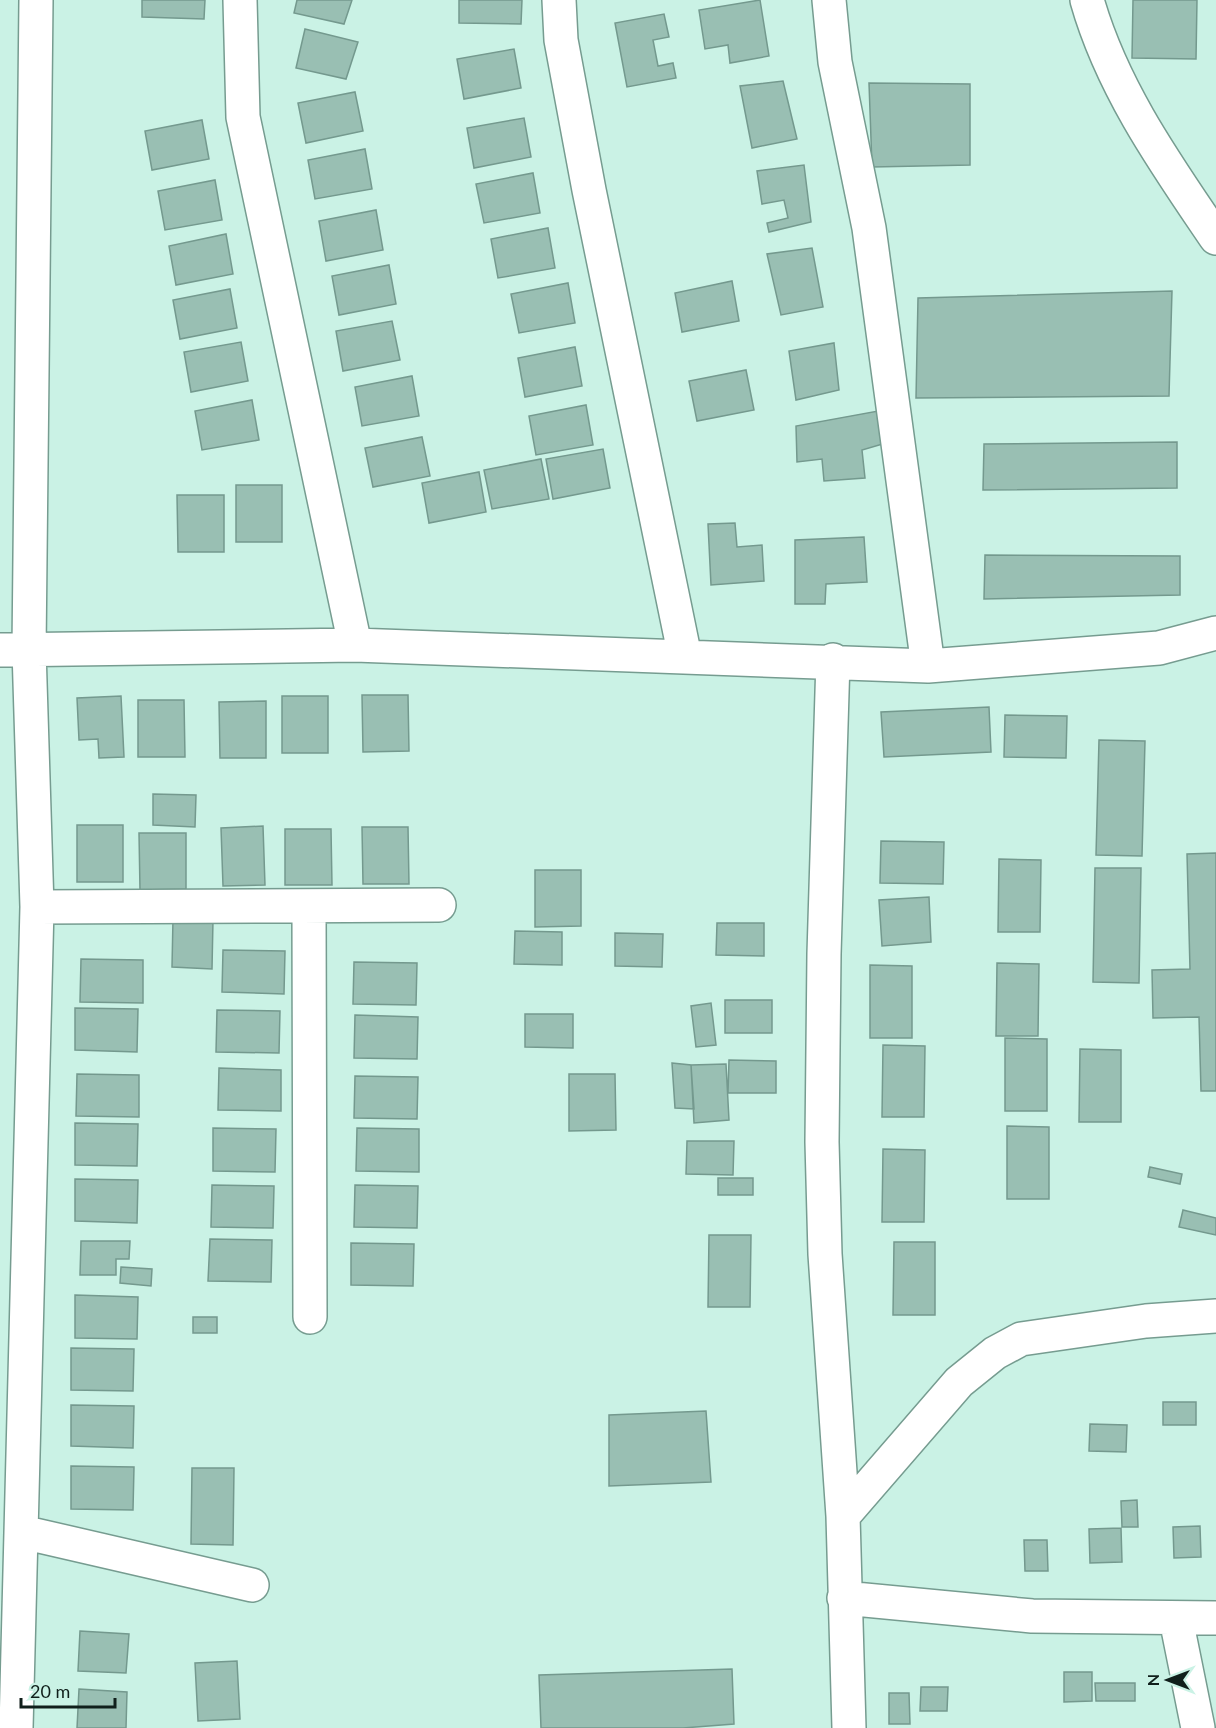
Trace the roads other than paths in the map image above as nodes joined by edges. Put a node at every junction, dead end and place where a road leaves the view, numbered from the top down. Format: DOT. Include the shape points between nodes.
graph roads {
  1 [pos="36,0"];
  2 [pos="240,0"];
  3 [pos="559,0"];
  4 [pos="829,0"];
  5 [pos="1087,0"];
  6 [pos="1216,238"];
  7 [pos="1216,633"];
  8 [pos="356,645"];
  9 [pos="15,650"];
  10 [pos="685,657"];
  11 [pos="833,660"];
  12 [pos="928,666"];
  13 [pos="439,905"];
  14 [pos="37,907"];
  15 [pos="309,907"];
  16 [pos="1216,1316"];
  17 [pos="310,1317"];
  18 [pos="843,1516"];
  19 [pos="22,1532"];
  20 [pos="252,1585"];
  21 [pos="844,1598"];
  22 [pos="1216,1618"];
  23 [pos="1176,1619"];
  24 [pos="16,1728"];
  25 [pos="849,1728"];
  26 [pos="1198,1728"];
  1 -- 9 [label="street"];
  2 -- 8 [label="street" via="243,117"];
  3 -- 10 [label="street" via="561,40 587,178"];
  4 -- 12 [label="street" via="835,62 868,228"];
  5 -- 6 [label="street" via="1098,37 1145,132"];
  7 -- 12 [label="street" via="1159,648"];
  8 -- 9 [label="street"];
  8 -- 10 [label="street"];
  9 -- 14 [label="street"];
  10 -- 11 [label="street"];
  11 -- 12 [label="street"];
  11 -- 18 [label="street" via="822,1142 825,1254"];
  13 -- 15 [label="street"];
  14 -- 15 [label="street"];
  14 -- 19 [label="street"];
  15 -- 17 [label="street"];
  16 -- 18 [label="street" via="1146,1321 1021,1339 995,1353 959,1382"];
  18 -- 21 [label="street"];
  19 -- 20 [label="street"];
  19 -- 24 [label="street"];
  21 -- 23 [label="street" via="1032,1616"];
  21 -- 25 [label="street"];
  22 -- 23 [label="street"];
  23 -- 26 [label="street"];
}
